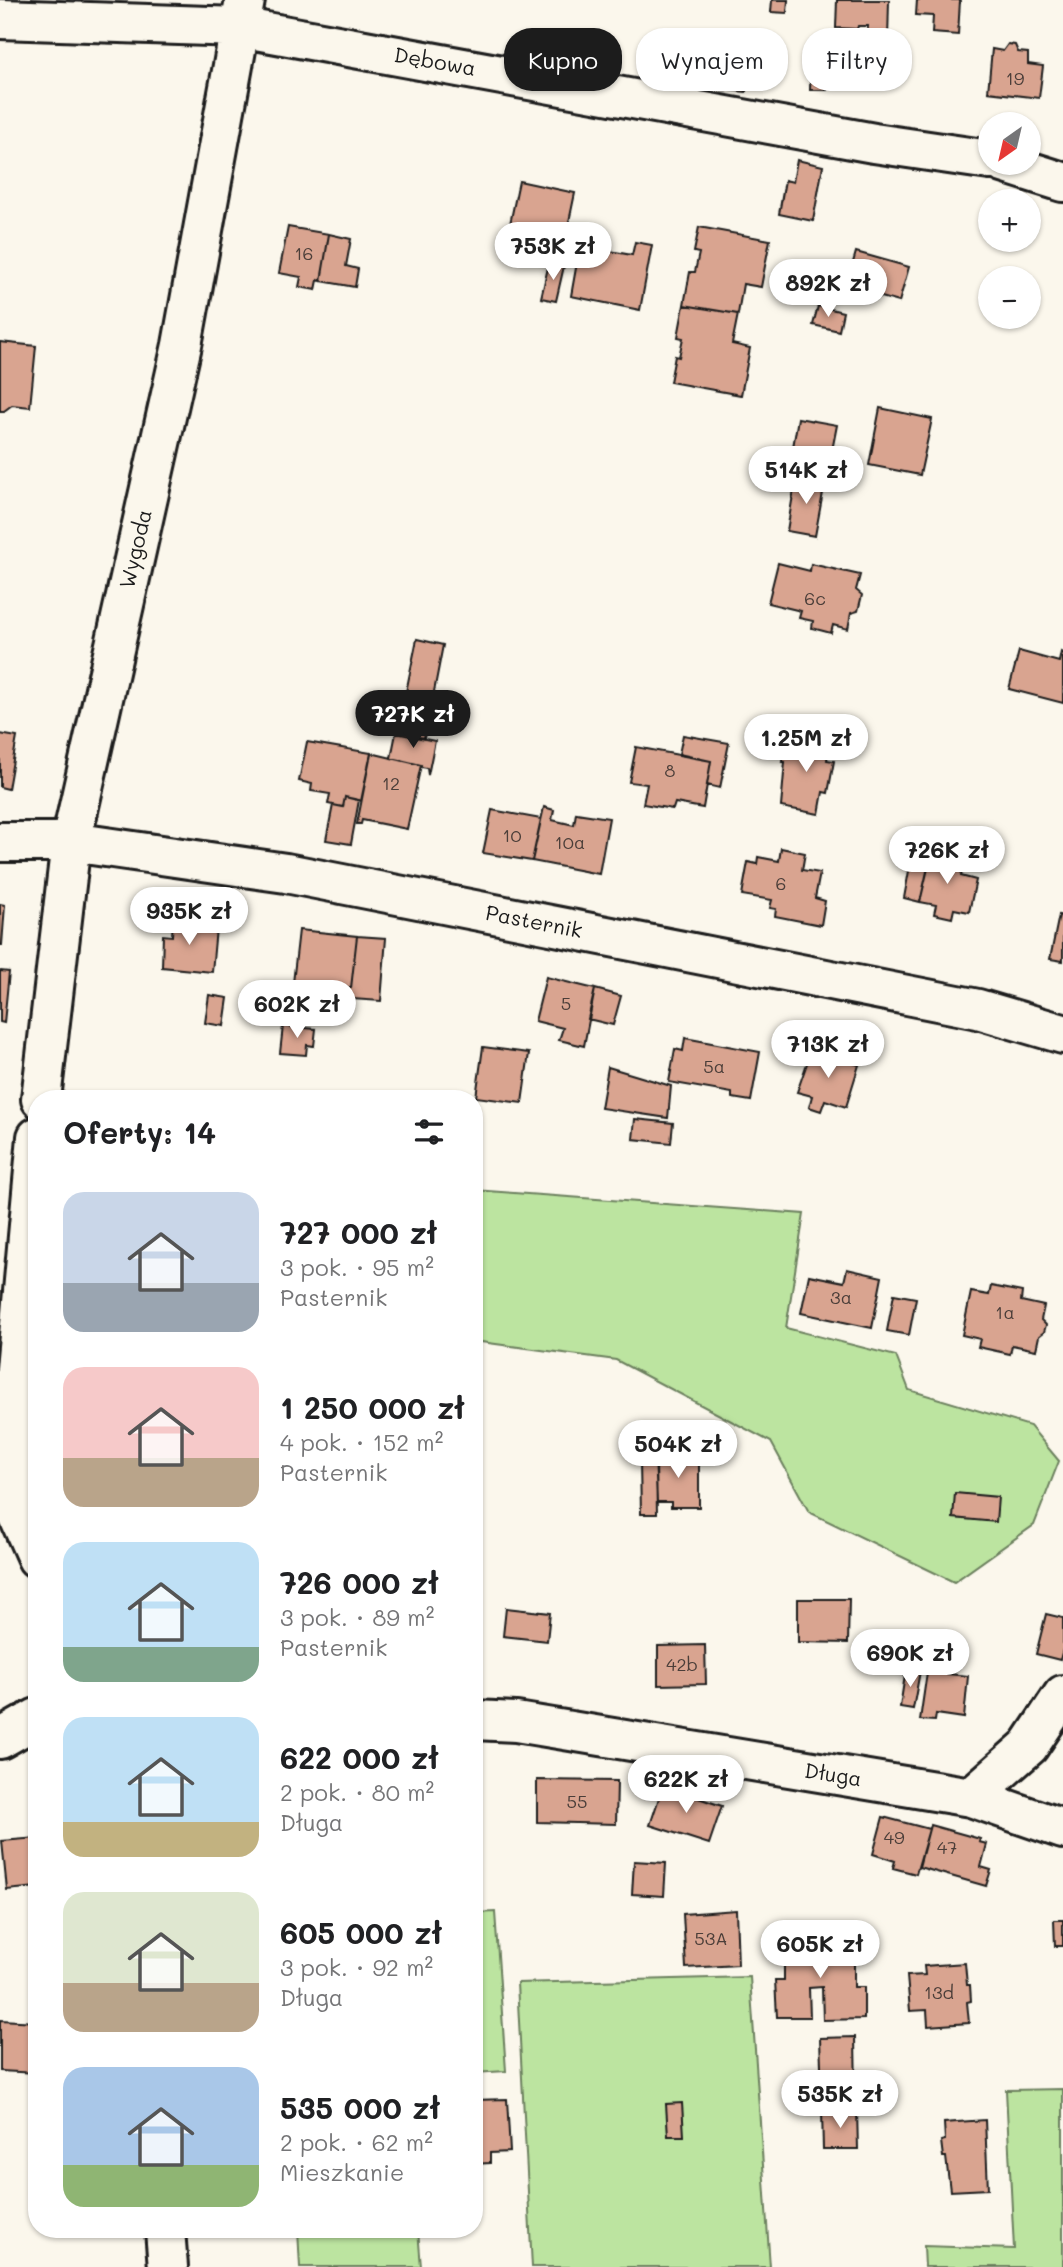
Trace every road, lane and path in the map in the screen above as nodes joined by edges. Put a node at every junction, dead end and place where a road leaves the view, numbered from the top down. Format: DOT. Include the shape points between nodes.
graph roads {
  1 [pos="242,14"];
  2 [pos="0,19"];
  3 [pos="978,158"];
  4 [pos="1039,175"];
  5 [pos="1063,183"];
  6 [pos="0,842"];
  7 [pos="71,842"];
  8 [pos="1063,1034"];
  9 [pos="42,1090"];
  10 [pos="28,1219"];
  11 [pos="28,1538"];
  12 [pos="1063,1695"];
  13 [pos="483,1720"];
  14 [pos="28,1723"];
  15 [pos="0,1739"];
  16 [pos="971,1797"];
  17 [pos="1063,1829"];
  18 [pos="166,2238"];
  19 [pos="169,2267"];
  1 -- 2 [label="street, Dębowa"];
  1 -- 3 [label="street, Dębowa" via="874,143"];
  1 -- 7 [label="street, Wygoda" via="182,345"];
  4 -- 5 [label="street"];
  6 -- 7 [label="street, Pasternik"];
  7 -- 8 [label="street, Pasternik" via="286,873 978,1009"];
  7 -- 9 [label="street, Wygoda"];
  10 -- 11 [label="street" via="14,1391 18,1515"];
  12 -- 16 [label="street" via="1029,1746"];
  13 -- 16 [label="street, Długa" via="516,1722"];
  14 -- 15 [label="street"];
  16 -- 17 [label="street, Długa"];
  18 -- 19 [label="street"];
}
